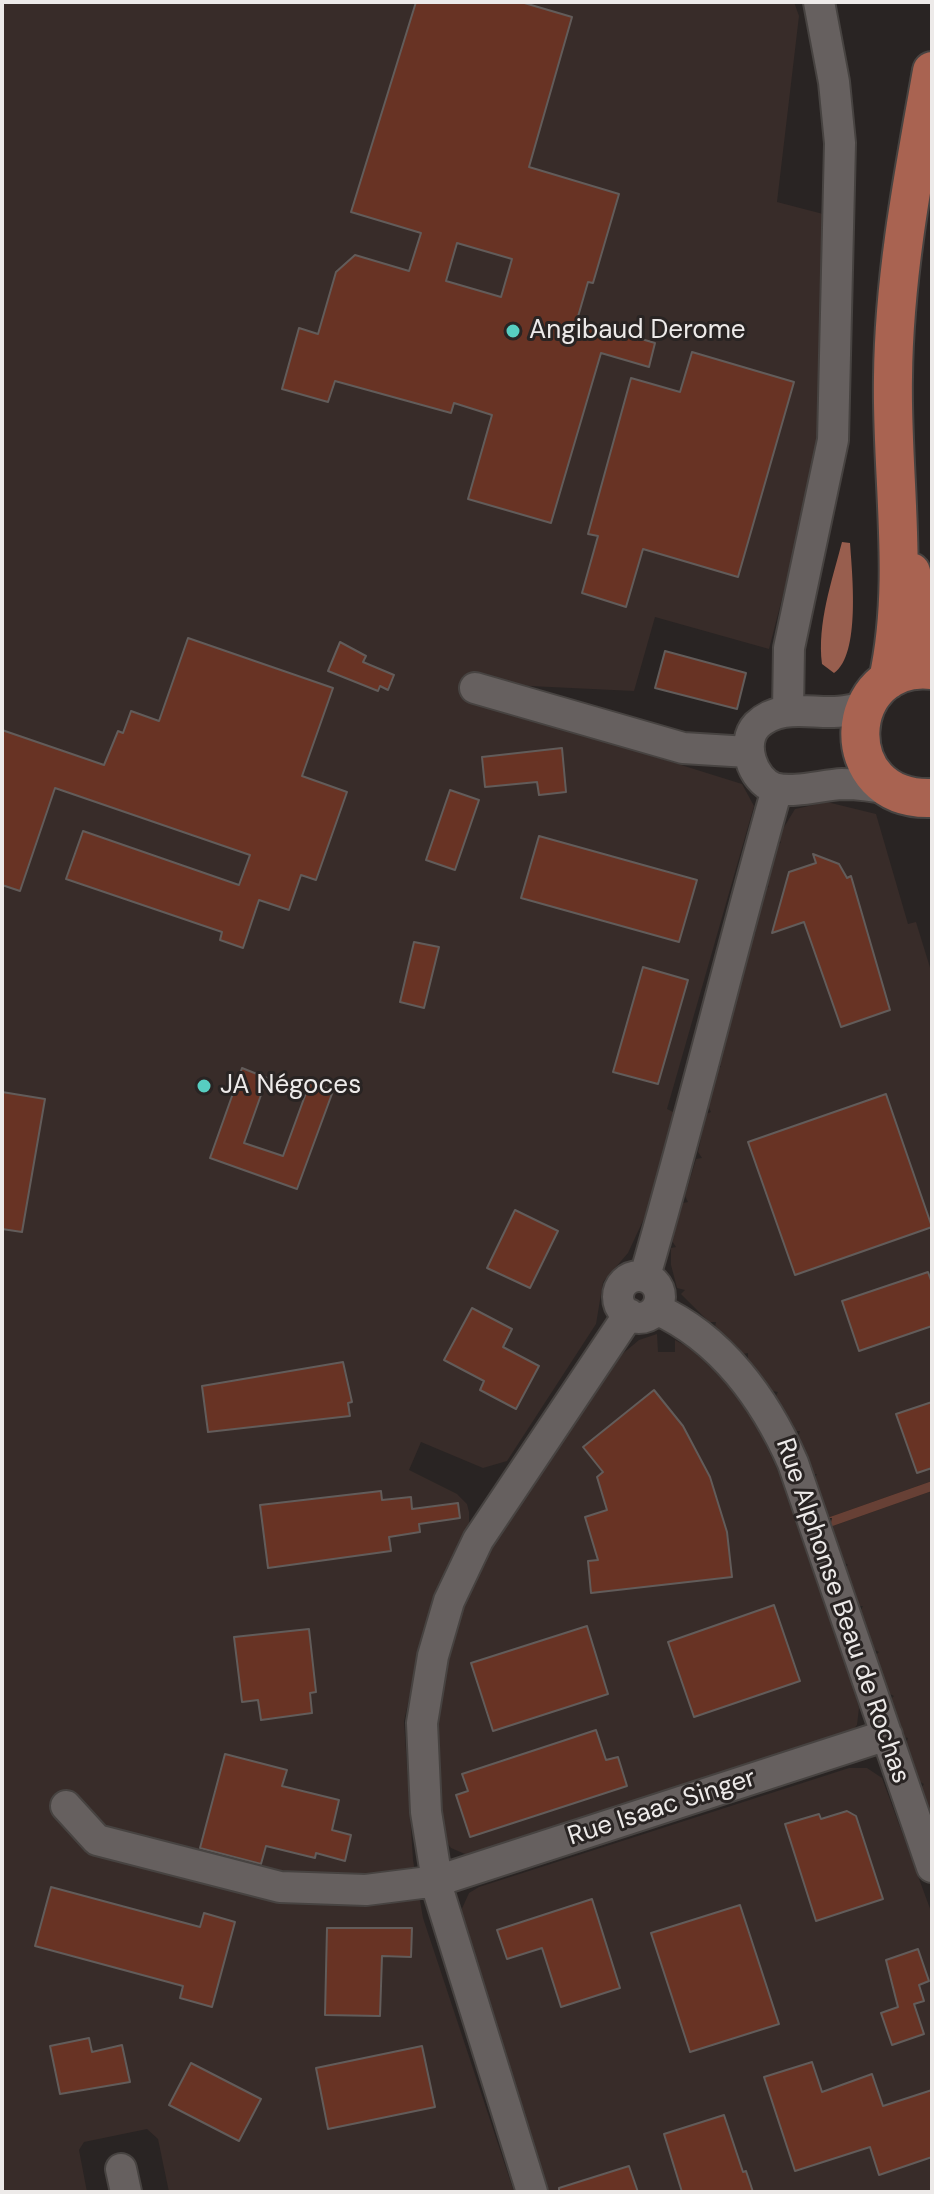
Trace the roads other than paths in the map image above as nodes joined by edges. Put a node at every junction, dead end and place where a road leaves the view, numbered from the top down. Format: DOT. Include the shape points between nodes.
graph roads {
  1 [pos="819,2"];
  2 [pos="932,71"];
  3 [pos="897,515"];
  4 [pos="932,657"];
  5 [pos="932,670"];
  6 [pos="475,688"];
  7 [pos="876,694"];
  8 [pos="788,711"];
  9 [pos="748,752"];
  10 [pos="777,789"];
  11 [pos="918,800"];
  12 [pos="642,1312"];
  13 [pos="887,1735"];
  14 [pos="66,1806"];
  15 [pos="932,1867"];
  16 [pos="437,1881"];
  17 [pos="532,2192"];
  1 -- 8 [label="street" via="840,143 833,440 791,634"];
  2 -- 3 [label="main road" via="905,219 894,361"];
  3 -- 4 [label="main road"];
  3 -- 7 [label="main road" via="898,588"];
  5 -- 7 [label="main road" via="904,672"];
  6 -- 9 [label="street" via="683,748"];
  7 -- 8 [label="street" via="833,712"];
  7 -- 11 [label="main road" via="859,725 865,763"];
  8 -- 9 [label="street" via="757,725"];
  9 -- 10 [label="street" via="760,777"];
  10 -- 11 [label="street" via="854,784"];
  10 -- 12 [label="street" via="645,1276 630,1278 620,1288 619,1303"];
  12 -- 13 [label="street, Rue Alphonse Beau de Rochas" via="691,1327 732,1364 777,1425"];
  12 -- 16 [label="street" via="478,1540 449,1601 422,1723 426,1812"];
  13 -- 15 [label="street, Rue Alphonse Beau de Rochas"];
  13 -- 16 [label="street, Rue Isaac Singer"];
  14 -- 16 [label="street, Rue Isaac Singer" via="97,1840 280,1887 366,1890"];
  16 -- 17 [label="street"];
}
